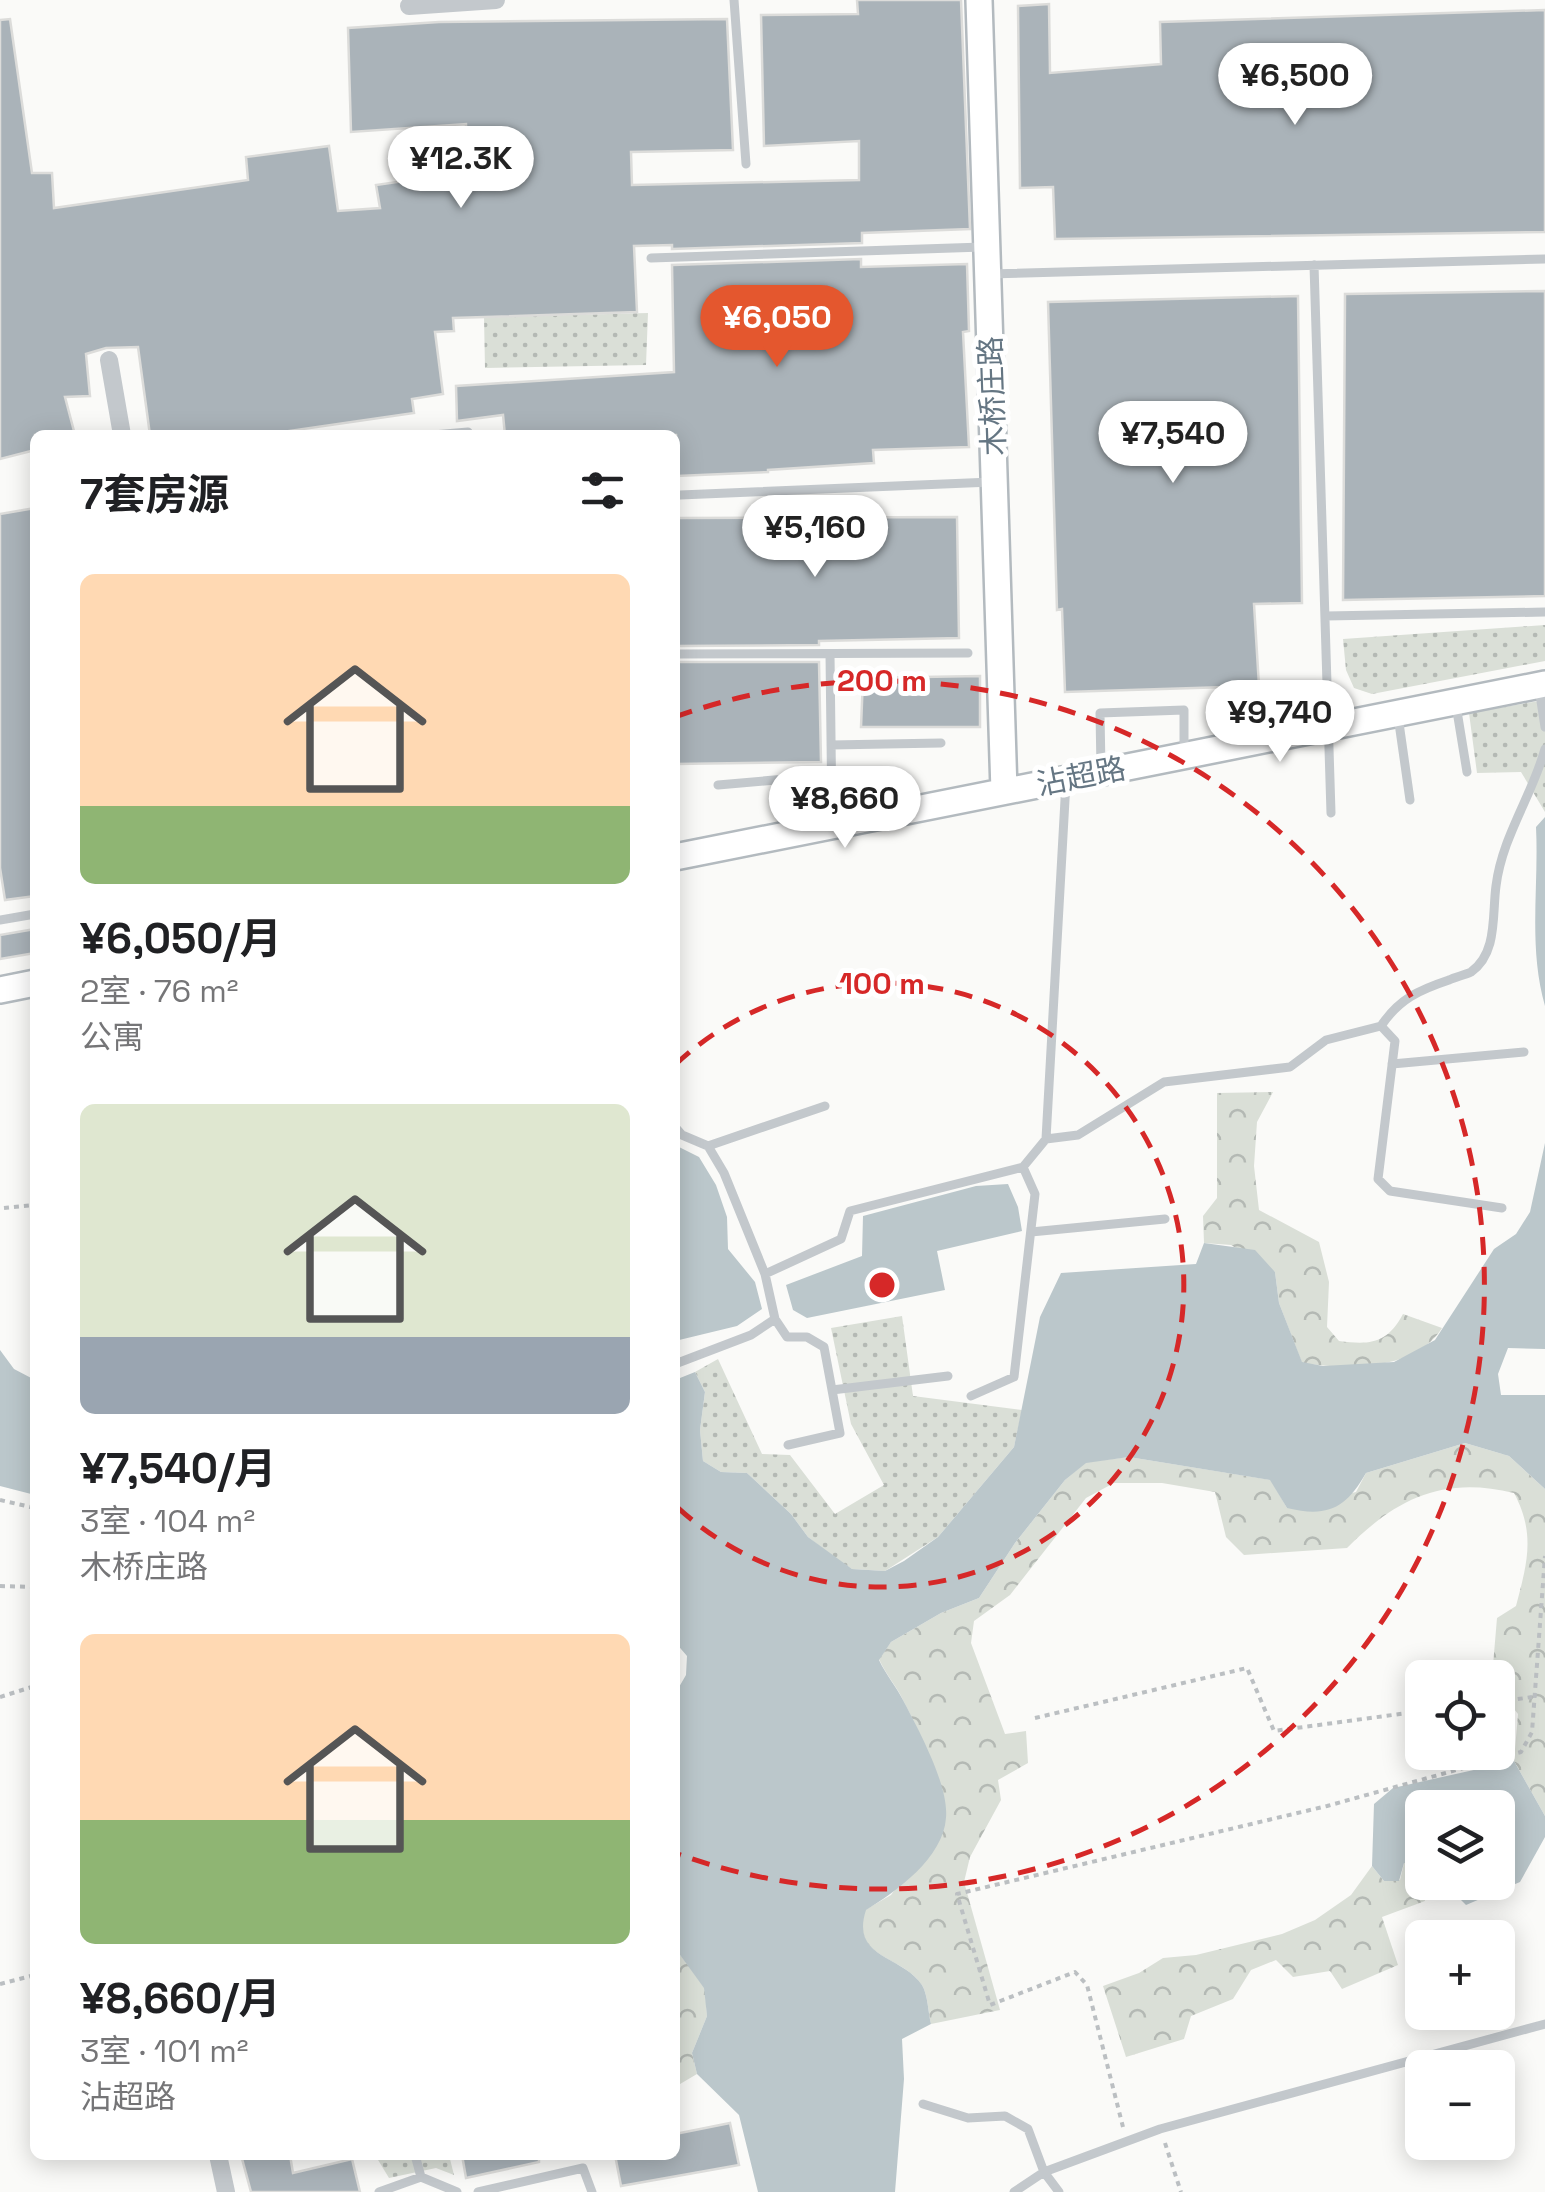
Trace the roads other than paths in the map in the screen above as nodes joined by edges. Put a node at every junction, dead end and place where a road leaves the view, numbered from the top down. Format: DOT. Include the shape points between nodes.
graph roads {
  1 [pos="496,0"];
  2 [pos="734,0"];
  3 [pos="979,0"];
  4 [pos="410,6"];
  5 [pos="746,164"];
  6 [pos="987,247"];
  7 [pos="650,258"];
  8 [pos="1545,259"];
  9 [pos="1314,265"];
  10 [pos="988,274"];
  11 [pos="109,360"];
  12 [pos="121,430"];
  13 [pos="994,482"];
  14 [pos="680,495"];
  15 [pos="1545,612"];
  16 [pos="1326,616"];
  17 [pos="968,653"];
  18 [pos="680,654"];
  19 [pos="830,654"];
  20 [pos="1542,685"];
  21 [pos="1456,702"];
  22 [pos="1398,714"];
  23 [pos="1330,727"];
  24 [pos="1545,727"];
  25 [pos="941,742"];
  26 [pos="831,745"];
  27 [pos="1545,749"];
  28 [pos="1184,756"];
  29 [pos="1102,772"];
  30 [pos="1466,772"];
  31 [pos="832,775"];
  32 [pos="1066,779"];
  33 [pos="718,784"];
  34 [pos="1004,791"];
  35 [pos="1410,800"];
  36 [pos="1331,813"];
  37 [pos="832,826"];
  38 [pos="680,855"];
  39 [pos="30,915"];
  40 [pos="0,920"];
  41 [pos="30,984"];
  42 [pos="0,990"];
  43 [pos="1381,1026"];
  44 [pos="1524,1052"];
  45 [pos="1392,1064"];
  46 [pos="825,1106"];
  47 [pos="680,1133"];
  48 [pos="1046,1139"];
  49 [pos="708,1146"];
  50 [pos="1023,1167"];
  51 [pos="1502,1208"];
  52 [pos="1165,1219"];
  53 [pos="1031,1232"];
  54 [pos="766,1274"];
  55 [pos="775,1319"];
  56 [pos="680,1362"];
  57 [pos="948,1376"];
  58 [pos="832,1390"];
  59 [pos="972,1396"];
  60 [pos="788,1445"];
  61 [pos="1545,2024"];
  62 [pos="923,2104"];
  63 [pos="219,2160"];
  64 [pos="415,2160"];
  65 [pos="1044,2172"];
  66 [pos="420,2177"];
  67 [pos="226,2192"];
  68 [pos="379,2192"];
  69 [pos="457,2192"];
  70 [pos="478,2192"];
  71 [pos="592,2192"];
  72 [pos="1014,2192"];
  73 [pos="1058,2192"];
  1 -- 4 [label="street"];
  2 -- 5 [label="lane"];
  3 -- 6 [label="street, 木桥庄路"];
  6 -- 7 [label="lane"];
  6 -- 10 [label="street, 木桥庄路"];
  8 -- 9 [label="lane"];
  9 -- 10 [label="lane"];
  9 -- 16 [label="lane"];
  10 -- 13 [label="street, 木桥庄路"];
  11 -- 12 [label="street"];
  13 -- 14 [label="lane"];
  13 -- 34 [label="street, 木桥庄路"];
  15 -- 16 [label="lane"];
  16 -- 23 [label="lane"];
  17 -- 19 [label="lane"];
  18 -- 19 [label="lane"];
  19 -- 26 [label="lane"];
  20 -- 21 [label="street, 沾超路"];
  20 -- 24 [label="lane"];
  21 -- 22 [label="street, 沾超路"];
  21 -- 30 [label="lane"];
  22 -- 23 [label="street, 沾超路"];
  22 -- 35 [label="lane"];
  23 -- 28 [label="street, 沾超路"];
  23 -- 36 [label="lane"];
  25 -- 26 [label="lane"];
  26 -- 31 [label="lane"];
  27 -- 43 [label="lane" via="1496,883 1492,939 1472,971 1413,992"];
  28 -- 29 [label="street, 沾超路"];
  28 -- 29 [label="lane" via="1184,710 1100,713"];
  29 -- 32 [label="street, 沾超路"];
  31 -- 33 [label="lane"];
  31 -- 37 [label="lane"];
  32 -- 34 [label="street, 沾超路"];
  32 -- 48 [label="lane"];
  34 -- 37 [label="street, 沾超路"];
  37 -- 38 [label="street, 沾超路"];
  39 -- 40 [label="lane"];
  41 -- 42 [label="street"];
  43 -- 45 [label="lane" via="1395,1042"];
  43 -- 48 [label="lane" via="1326,1040 1290,1067 1164,1082 1078,1134"];
  44 -- 45 [label="lane"];
  45 -- 51 [label="lane" via="1378,1179 1390,1191"];
  46 -- 49 [label="lane"];
  47 -- 49 [label="lane"];
  48 -- 50 [label="lane"];
  49 -- 54 [label="lane"];
  50 -- 53 [label="lane" via="1035,1194"];
  50 -- 54 [label="lane" via="850,1210 840,1239"];
  52 -- 53 [label="lane"];
  53 -- 59 [label="lane" via="1014,1377"];
  54 -- 55 [label="lane"];
  55 -- 56 [label="lane"];
  55 -- 58 [label="lane" via="787,1337 807,1337 824,1347"];
  57 -- 58 [label="lane"];
  58 -- 60 [label="lane" via="840,1433"];
  61 -- 65 [label="lane" via="1160,2129"];
  62 -- 65 [label="lane" via="968,2118 1005,2116 1028,2129"];
  63 -- 67 [label="street"];
  64 -- 66 [label="lane"];
  65 -- 72 [label="lane"];
  65 -- 73 [label="lane"];
  66 -- 68 [label="lane"];
  66 -- 69 [label="lane"];
  70 -- 71 [label="lane" via="584,2168"];
}
